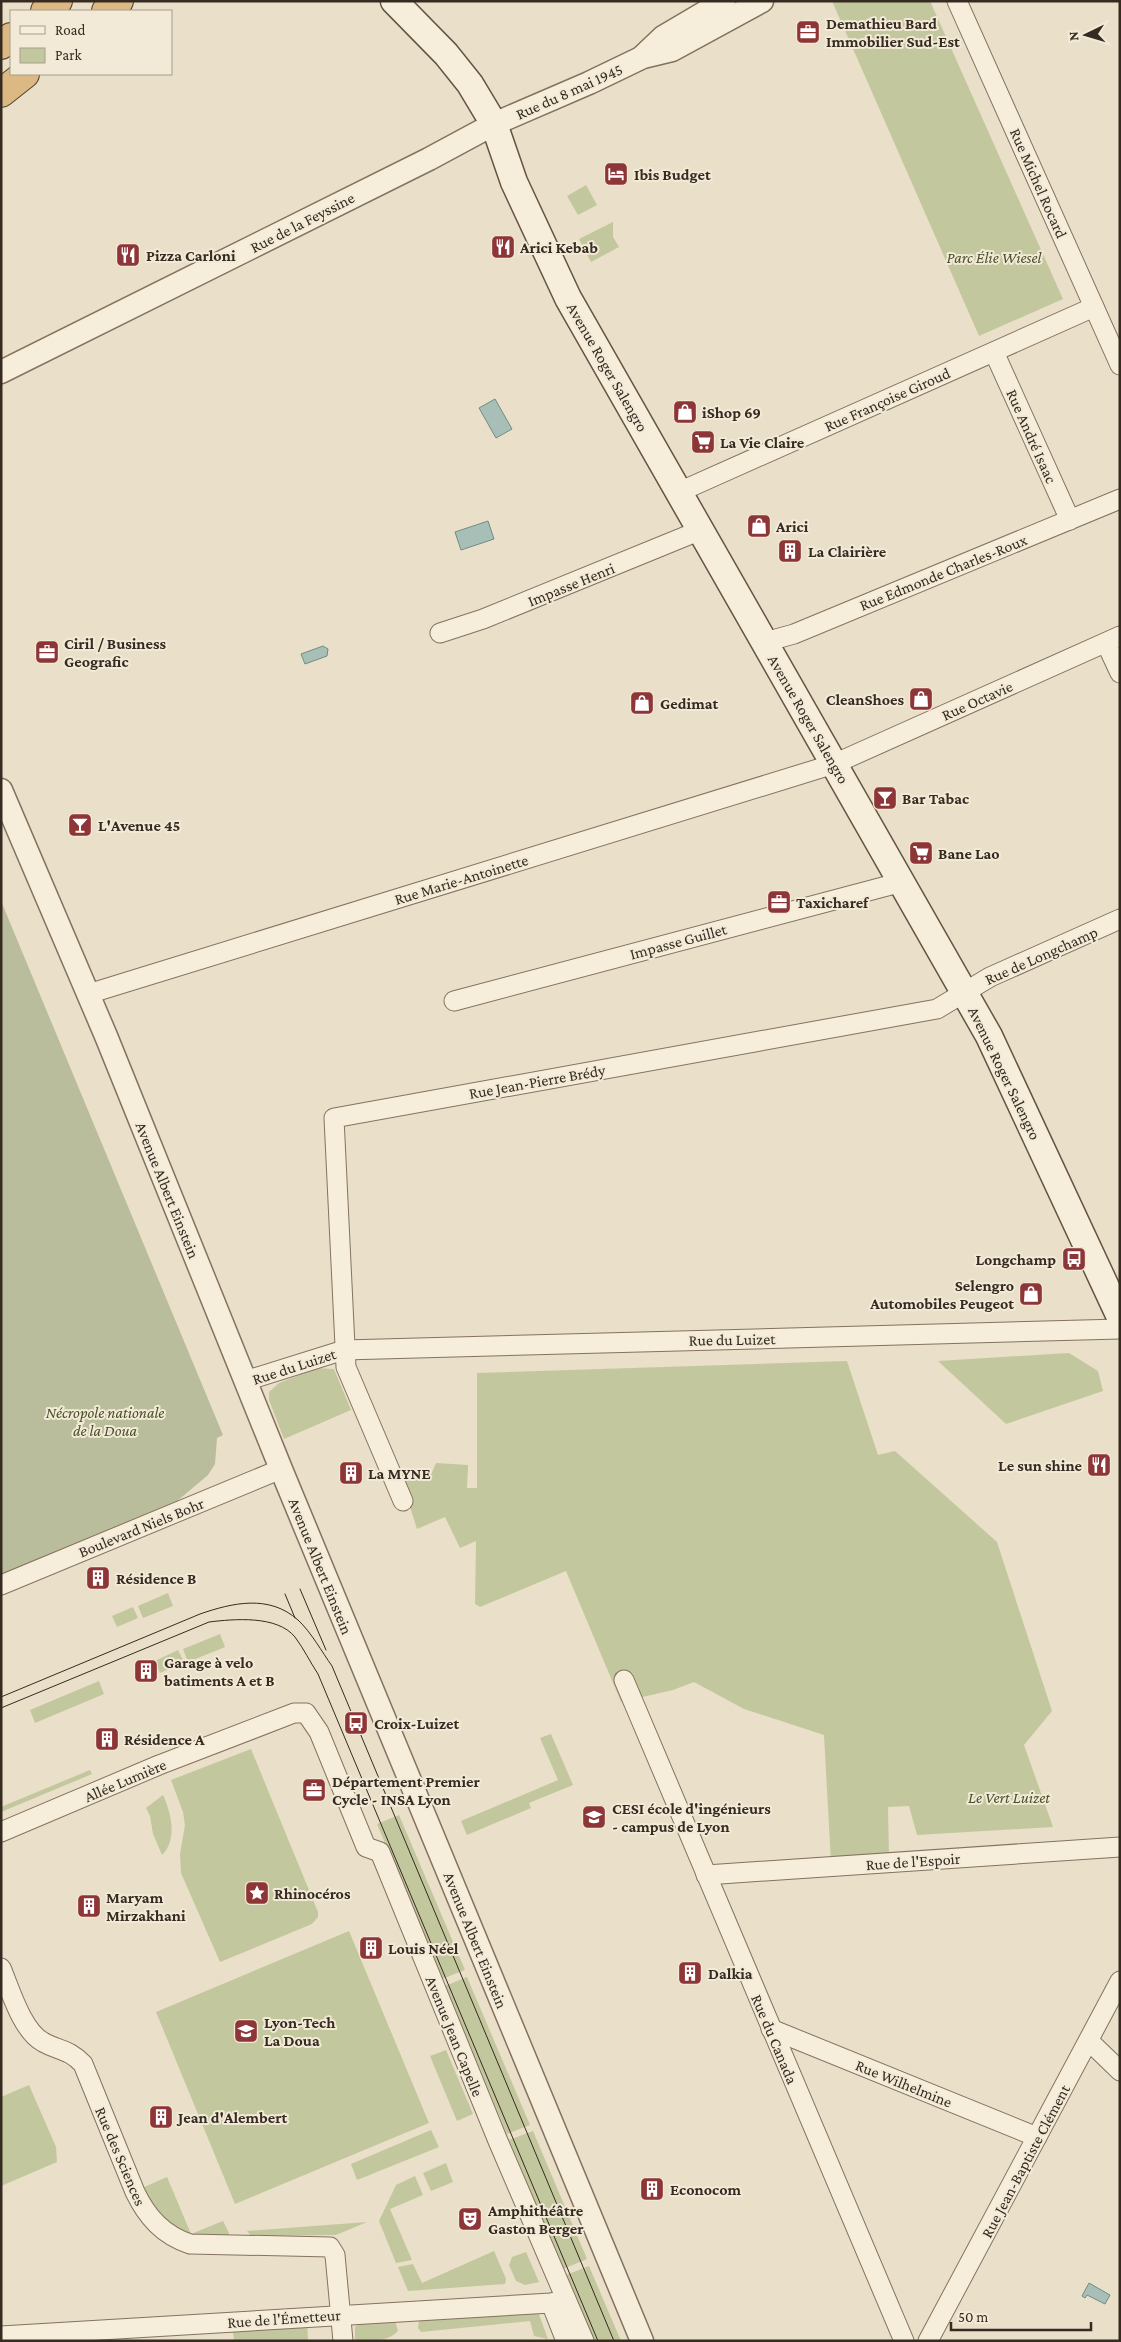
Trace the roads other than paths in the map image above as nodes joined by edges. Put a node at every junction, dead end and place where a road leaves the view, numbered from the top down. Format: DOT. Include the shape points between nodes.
graph roads {
  1 [pos="58,1"];
  2 [pos="119,1"];
  3 [pos="394,1"];
  4 [pos="724,1"];
  5 [pos="762,1"];
  6 [pos="957,1"];
  7 [pos="46,10"];
  8 [pos="107,10"];
  9 [pos="643,57"];
  10 [pos="24,75"];
  11 [pos="1,92"];
  12 [pos="494,124"];
  13 [pos="1094,307"];
  14 [pos="994,352"];
  15 [pos="1120,365"];
  16 [pos="1,372"];
  17 [pos="679,492"];
  18 [pos="1120,499"];
  19 [pos="1070,520"];
  20 [pos="701,530"];
  21 [pos="440,633"];
  22 [pos="1113,639"];
  23 [pos="765,642"];
  24 [pos="1120,673"];
  25 [pos="834,764"];
  26 [pos="1,790"];
  27 [pos="902,882"];
  28 [pos="1120,920"];
  29 [pos="963,992"];
  30 [pos="88,994"];
  31 [pos="454,1001"];
  32 [pos="1120,1317"];
  33 [pos="1120,1329"];
  34 [pos="344,1350"];
  35 [pos="245,1381"];
  36 [pos="281,1469"];
  37 [pos="403,1501"];
  38 [pos="1,1585"];
  39 [pos="624,1680"];
  40 [pos="306,1713"];
  41 [pos="1,1832"];
  42 [pos="1120,1847"];
  43 [pos="706,1875"];
  44 [pos="1,1968"];
  45 [pos="1120,1981"];
  46 [pos="770,2028"];
  47 [pos="1089,2041"];
  48 [pos="1120,2071"];
  49 [pos="1037,2137"];
  50 [pos="559,2302"];
  51 [pos="340,2314"];
  52 [pos="1,2336"];
  53 [pos="343,2341"];
  54 [pos="566,2341"];
  55 [pos="584,2341"];
  56 [pos="642,2341"];
  57 [pos="904,2341"];
  58 [pos="928,2341"];
  1 -- 7 [label="highway"];
  2 -- 8 [label="highway"];
  3 -- 12 [label="main road, Avenue Roger Salengro" via="446,54 470,84"];
  4 -- 9 [label="street, Rue du 8 mai 1945" via="663,37"];
  5 -- 9 [label="street, Rue du 8 mai 1945" via="672,50"];
  6 -- 13 [label="street, Rue Michel Rocard"];
  9 -- 12 [label="street, Rue du 8 mai 1945"];
  10 -- 11 [label="highway"];
  12 -- 16 [label="street, Rue de la Feyssine"];
  12 -- 17 [label="main road, Avenue Roger Salengro" via="514,182 568,298"];
  13 -- 14 [label="street, Rue Françoise Giroud"];
  13 -- 15 [label="street, Rue Michel Rocard"];
  14 -- 17 [label="street, Rue Françoise Giroud"];
  14 -- 19 [label="street, Rue André Isaac"];
  17 -- 20 [label="main road, Avenue Roger Salengro"];
  18 -- 19 [label="street, Rue Edmonde Charles-Roux"];
  19 -- 23 [label="street, Rue Edmonde Charles-Roux" via="794,634"];
  20 -- 21 [label="street, Impasse Henri" via="483,619"];
  20 -- 23 [label="main road, Avenue Roger Salengro"];
  22 -- 24 [label="street"];
  22 -- 25 [label="street, Rue Octavie"];
  23 -- 25 [label="main road, Avenue Roger Salengro"];
  25 -- 27 [label="main road, Avenue Roger Salengro"];
  25 -- 30 [label="street, Rue Marie-Antoinette"];
  26 -- 30 [label="street, Avenue Albert Einstein"];
  27 -- 29 [label="main road, Avenue Roger Salengro"];
  27 -- 31 [label="street, Impasse Guillet"];
  28 -- 29 [label="street, Rue de Longchamp"];
  29 -- 32 [label="main road, Avenue Roger Salengro" via="989,1036"];
  29 -- 34 [label="street, Rue Jean-Pierre Brédy" via="937,1009 334,1118"];
  30 -- 35 [label="street, Avenue Albert Einstein"];
  33 -- 34 [label="street, Rue du Luizet"];
  34 -- 35 [label="street, Rue du Luizet"];
  34 -- 37 [label="street, Rue du Luizet" via="346,1367"];
  35 -- 36 [label="street, Avenue Albert Einstein"];
  36 -- 38 [label="street, Boulevard Niels Bohr"];
  36 -- 56 [label="street, Avenue Albert Einstein"];
  39 -- 43 [label="street, Rue du Canada"];
  40 -- 41 [label="street, Allée Lumière" via="294,1713 159,1765"];
  40 -- 50 [label="street, Avenue Jean Capelle" via="319,1732 366,1847 380,1852 498,2140"];
  42 -- 43 [label="street, Rue de l'Espoir"];
  43 -- 46 [label="street, Rue du Canada"];
  44 -- 51 [label="street, Rue des Sciences" via="34,2036 43,2043 74,2054 83,2064 144,2211 174,2238 190,2244 330,2247 335,2255"];
  45 -- 47 [label="street, Rue Jean-Baptiste Clément"];
  46 -- 49 [label="street, Rue Wilhelmine"];
  46 -- 57 [label="street, Rue du Canada"];
  47 -- 48 [label="street"];
  47 -- 49 [label="street, Rue Jean-Baptiste Clément"];
  49 -- 58 [label="street, Rue Jean-Baptiste Clément"];
  50 -- 51 [label="street, Rue de l'Émetteur"];
  50 -- 54 [label="street, Avenue Jean Capelle"];
  50 -- 55 [label="street, Avenue Jean Capelle"];
  51 -- 52 [label="street, Rue de l'Émetteur"];
  51 -- 53 [label="street, Rue des Sciences"];
}
